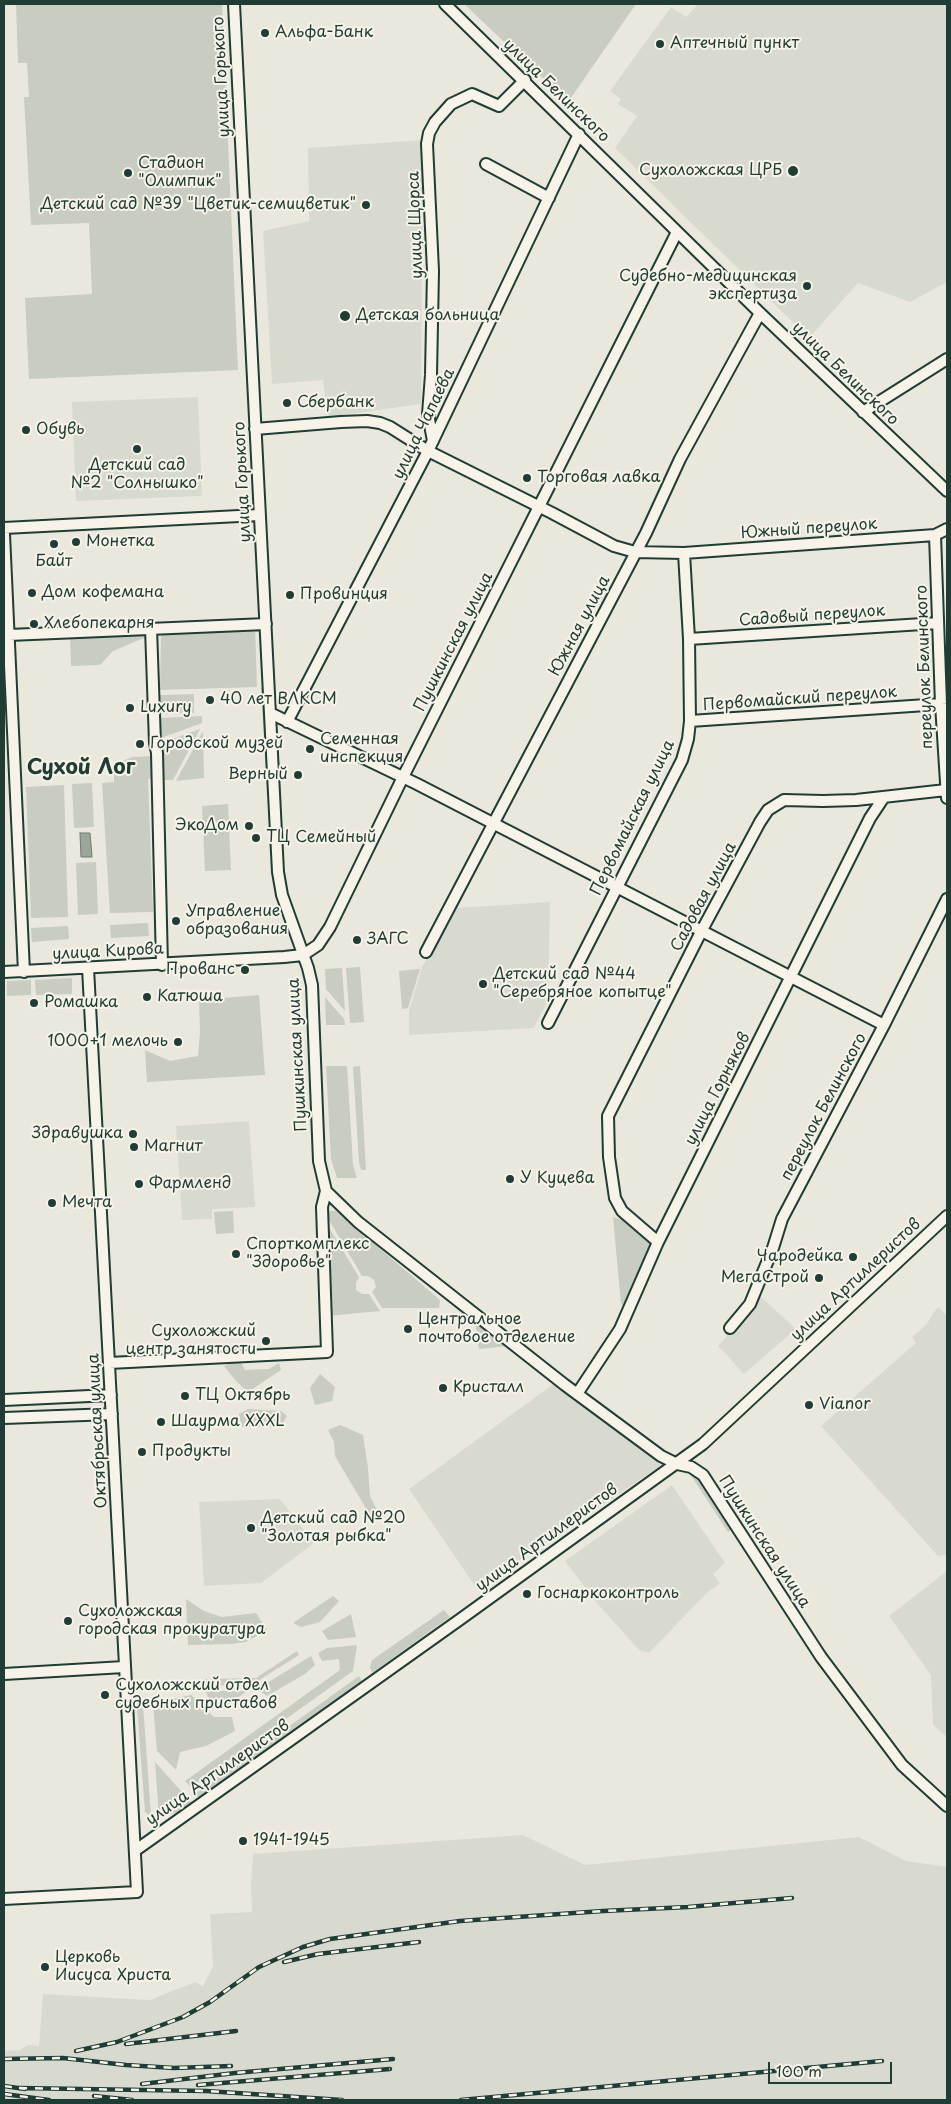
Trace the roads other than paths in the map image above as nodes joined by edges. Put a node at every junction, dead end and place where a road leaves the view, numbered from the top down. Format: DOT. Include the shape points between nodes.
graph roads {
  1 [pos="234,4"];
  2 [pos="445,4"];
  3 [pos="525,80"];
  4 [pos="579,134"];
  5 [pos="486,164"];
  6 [pos="549,198"];
  7 [pos="677,232"];
  8 [pos="760,313"];
  9 [pos="947,360"];
  10 [pos="863,412"];
  11 [pos="256,429"];
  12 [pos="433,441"];
  13 [pos="428,451"];
  14 [pos="947,491"];
  15 [pos="539,506"];
  16 [pos="259,515"];
  17 [pos="4,528"];
  18 [pos="947,529"];
  19 [pos="4,534"];
  20 [pos="935,535"];
  21 [pos="635,552"];
  22 [pos="684,553"];
  23 [pos="938,623"];
  24 [pos="266,624"];
  25 [pos="151,628"];
  26 [pos="9,635"];
  27 [pos="689,639"];
  28 [pos="941,704"];
  29 [pos="270,714"];
  30 [pos="690,721"];
  31 [pos="287,722"];
  32 [pos="8,723"];
  33 [pos="403,777"];
  34 [pos="947,794"];
  35 [pos="884,797"];
  36 [pos="493,824"];
  37 [pos="617,886"];
  38 [pos="947,900"];
  39 [pos="702,930"];
  40 [pos="426,952"];
  41 [pos="303,954"];
  42 [pos="162,965"];
  43 [pos="88,968"];
  44 [pos="4,972"];
  45 [pos="24,972"];
  46 [pos="791,978"];
  47 [pos="548,1023"];
  48 [pos="884,1025"];
  49 [pos="326,1191"];
  50 [pos="947,1216"];
  51 [pos="658,1242"];
  52 [pos="730,1328"];
  53 [pos="110,1363"];
  54 [pos="577,1394"];
  55 [pos="111,1395"];
  56 [pos="4,1400"];
  57 [pos="112,1414"];
  58 [pos="4,1418"];
  59 [pos="677,1464"];
  60 [pos="124,1666"];
  61 [pos="4,1674"];
  62 [pos="947,1806"];
  63 [pos="136,1850"];
  64 [pos="4,1899"];
  1 -- 11 [label="street, улица Горького"];
  2 -- 3 [label="street, улица Белинского"];
  3 -- 4 [label="street, улица Белинского"];
  3 -- 12 [label="street, улица Щорса" via="499,106 472,94 450,104 436,122 427,144 433,271 428,414"];
  4 -- 6 [label="street, улица Чапаева"];
  4 -- 7 [label="street, улица Белинского"];
  5 -- 6 [label="street"];
  6 -- 12 [label="street, улица Чапаева"];
  7 -- 8 [label="street, улица Белинского"];
  7 -- 15 [label="street, Пушкинская улица"];
  8 -- 10 [label="street, улица Белинского"];
  8 -- 21 [label="street, Южная улица" via="680,459"];
  9 -- 10 [label="street"];
  10 -- 14 [label="street, улица Белинского"];
  11 -- 13 [label="street, Южный переулок" via="367,421 390,427"];
  11 -- 16 [label="street, улица Горького"];
  12 -- 13 [label="street, улица Чапаева"];
  13 -- 15 [label="street, Южный переулок"];
  13 -- 31 [label="street, улица Чапаева"];
  15 -- 21 [label="street, Южный переулок" via="614,546"];
  15 -- 33 [label="street, Пушкинская улица"];
  16 -- 17 [label="street"];
  16 -- 24 [label="street, улица Горького"];
  18 -- 20 [label="street"];
  19 -- 26 [label="street"];
  20 -- 22 [label="street, Южный переулок"];
  20 -- 23 [label="street, переулок Белинского"];
  21 -- 22 [label="street, Южный переулок"];
  21 -- 36 [label="street, Южная улица"];
  22 -- 27 [label="street, Первомайская улица"];
  23 -- 27 [label="street, Садовый переулок"];
  23 -- 28 [label="street, переулок Белинского"];
  24 -- 25 [label="street"];
  24 -- 29 [label="street, улица Горького"];
  25 -- 26 [label="street"];
  25 -- 42 [label="street"];
  26 -- 32 [label="street"];
  27 -- 30 [label="street, Первомайская улица"];
  28 -- 30 [label="street, Первомайский переулок"];
  28 -- 34 [label="street, переулок Белинского"];
  29 -- 31 [label="street"];
  29 -- 41 [label="street, улица Горького" via="278,872 284,902"];
  30 -- 37 [label="street, Первомайская улица" via="682,760"];
  31 -- 33 [label="street"];
  32 -- 45 [label="street"];
  33 -- 36 [label="street"];
  33 -- 41 [label="street, Пушкинская улица" via="330,926 318,945"];
  34 -- 35 [label="street"];
  35 -- 39 [label="street, Садовая улица" via="784,800 768,810"];
  35 -- 46 [label="street, улица Горняков" via="870,818"];
  36 -- 37 [label="street"];
  36 -- 40 [label="street, Южная улица"];
  37 -- 39 [label="street"];
  37 -- 47 [label="street, Первомайская улица"];
  38 -- 48 [label="street, переулок Белинского"];
  39 -- 46 [label="street"];
  39 -- 51 [label="street, Садовая улица" via="608,1116 615,1198 622,1211"];
  41 -- 42 [label="street, улица Кирова"];
  41 -- 49 [label="street, Пушкинская улица" via="312,985 319,1161"];
  42 -- 43 [label="street, улица Кирова"];
  43 -- 45 [label="street, улица Кирова"];
  43 -- 53 [label="street, Октябрьская улица"];
  44 -- 45 [label="street, улица Кирова"];
  46 -- 48 [label="street"];
  46 -- 51 [label="street, улица Горняков"];
  48 -- 52 [label="street, переулок Белинского" via="782,1219 750,1304"];
  49 -- 53 [label="street, Пушкинская улица" via="322,1207 327,1352"];
  49 -- 54 [label="street, Пушкинская улица" via="358,1222"];
  50 -- 59 [label="street, улица Артиллеристов" via="724,1425"];
  51 -- 54 [label="street, улица Горняков" via="620,1329"];
  53 -- 55 [label="street, Октябрьская улица"];
  54 -- 59 [label="street, Пушкинская улица" via="661,1456"];
  55 -- 56 [label="street"];
  55 -- 57 [label="street, Октябрьская улица"];
  57 -- 58 [label="street"];
  57 -- 60 [label="street, Октябрьская улица"];
  59 -- 62 [label="street, Пушкинская улица" via="691,1467 703,1475 826,1664 902,1765"];
  59 -- 63 [label="street, улица Артиллеристов"];
  60 -- 61 [label="street"];
  60 -- 63 [label="street, Октябрьская улица"];
  63 -- 64 [label="street, Октябрьская улица" via="137,1892"];
}
